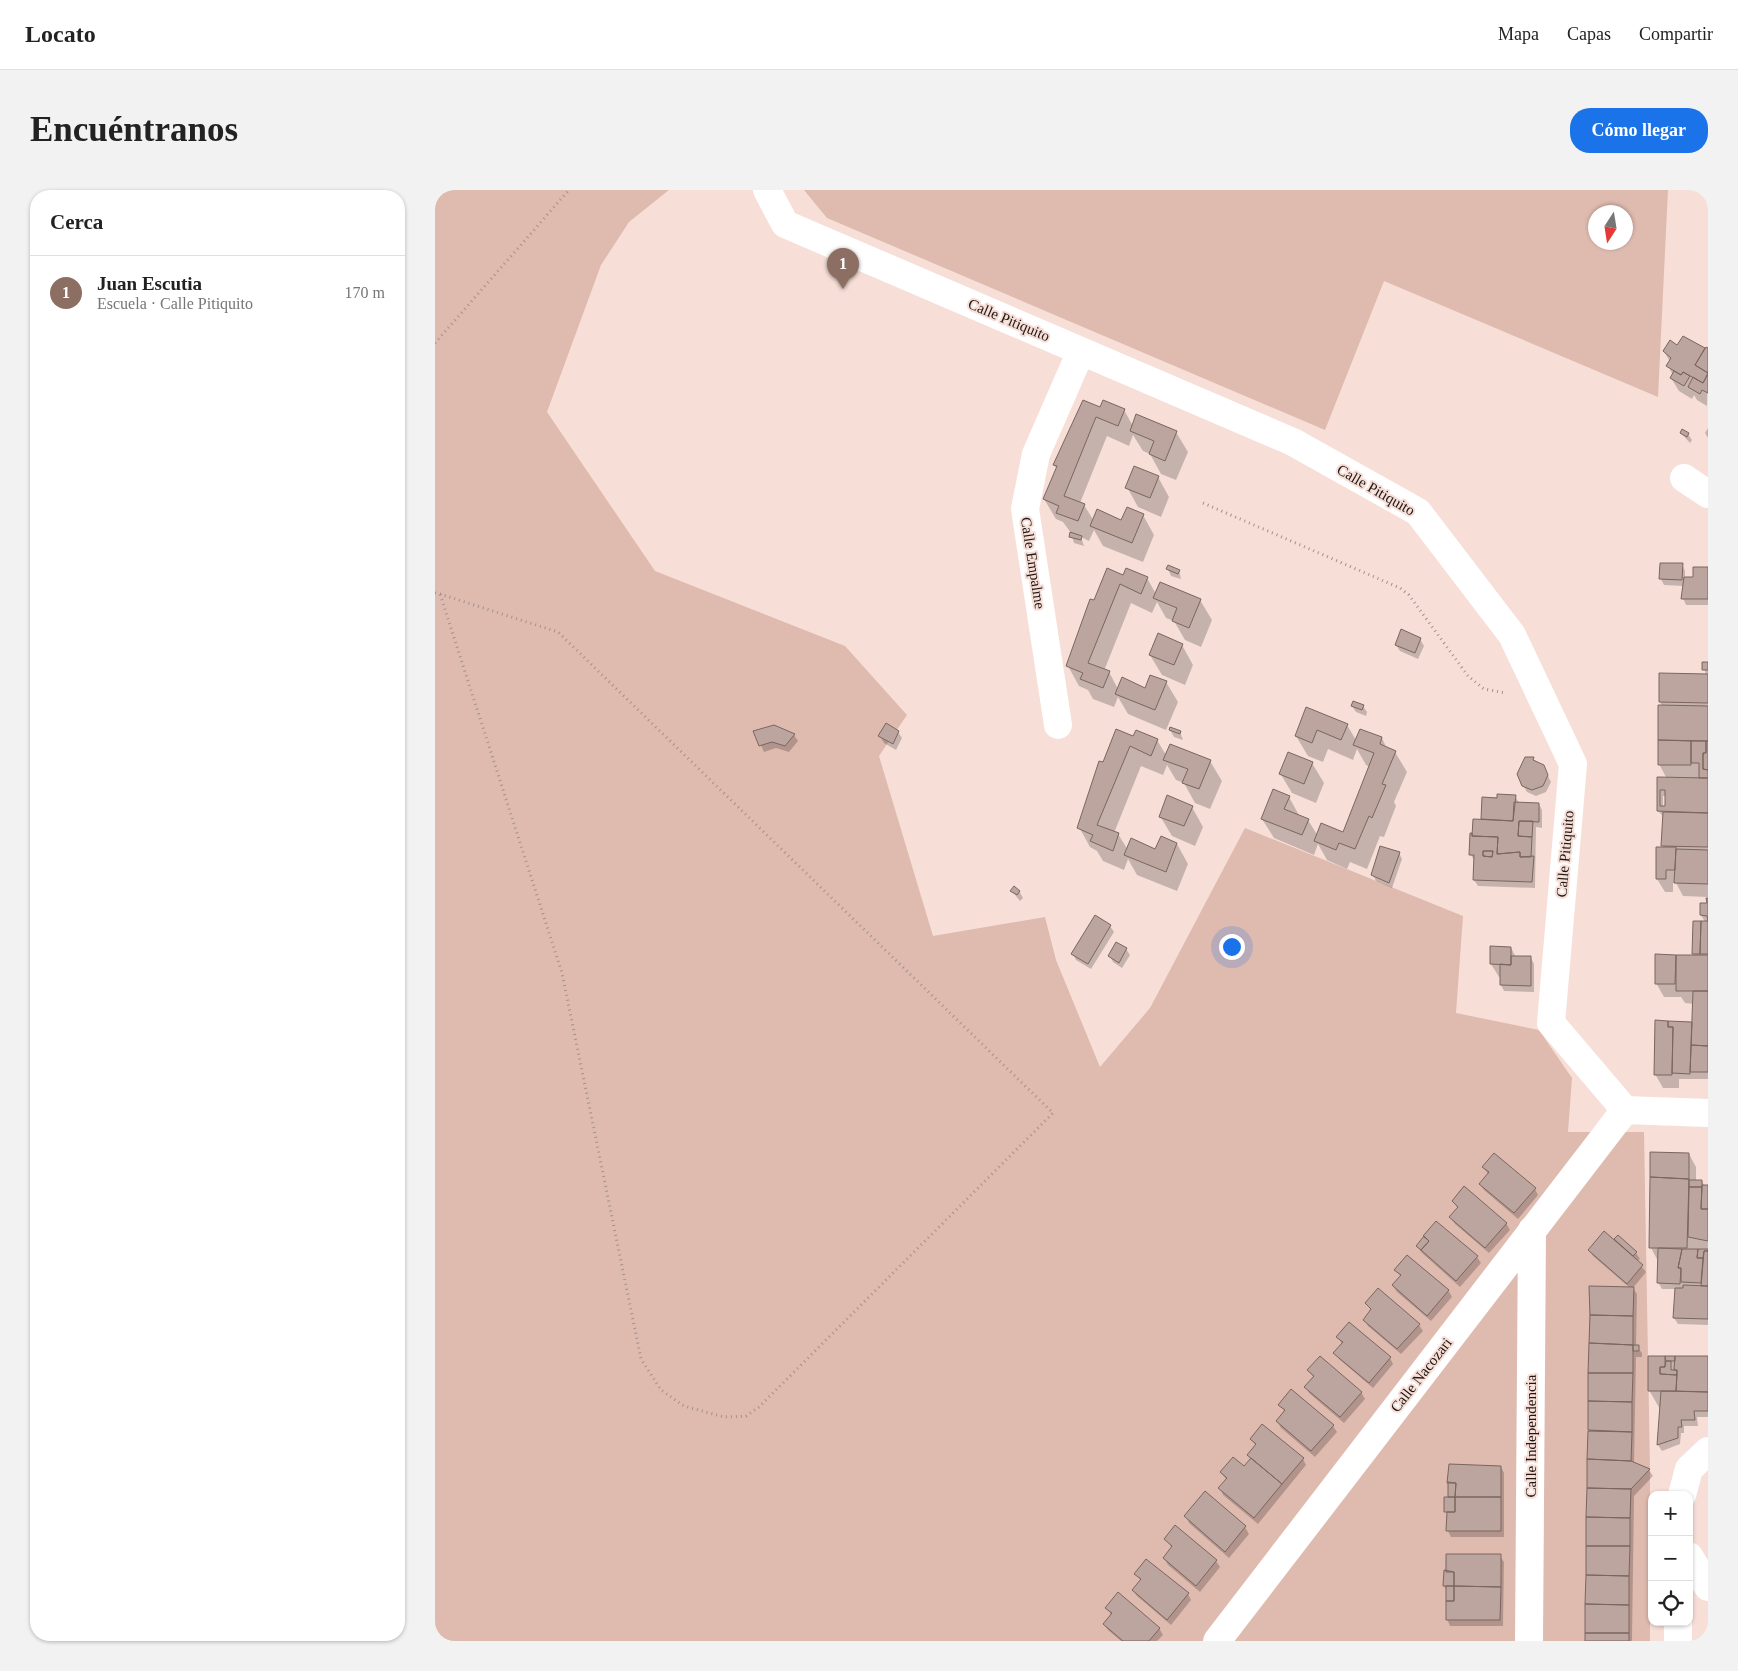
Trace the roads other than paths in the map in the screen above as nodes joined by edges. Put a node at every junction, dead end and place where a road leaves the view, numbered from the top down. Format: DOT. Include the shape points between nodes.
graph roads {
  1 [pos="767,190"];
  2 [pos="1081,351"];
  3 [pos="1684,478"];
  4 [pos="1708,494"];
  5 [pos="1058,725"];
  6 [pos="1625,1110"];
  7 [pos="1708,1113"];
  8 [pos="1532,1230"];
  9 [pos="1708,1451"];
  10 [pos="1683,1491"];
  11 [pos="1693,1563"];
  12 [pos="1708,1587"];
  13 [pos="1678,1626"];
  14 [pos="1217,1641"];
  15 [pos="1529,1641"];
  16 [pos="1678,1641"];
  1 -- 2 [label="street, Calle Pitiquito" via="785,224"];
  2 -- 5 [label="street, Calle Empalme" via="1035,454 1025,509"];
  2 -- 6 [label="street, Calle Pitiquito" via="1293,442 1417,512 1513,635 1573,764 1551,1023"];
  3 -- 4 [label="street"];
  6 -- 7 [label="street"];
  6 -- 8 [label="street, Calle Nacozari"];
  8 -- 14 [label="street, Calle Nacozari"];
  8 -- 15 [label="street, Calle Independencia"];
  9 -- 10 [label="street" via="1689,1469"];
  11 -- 12 [label="street"];
  13 -- 16 [label="street"];
}
